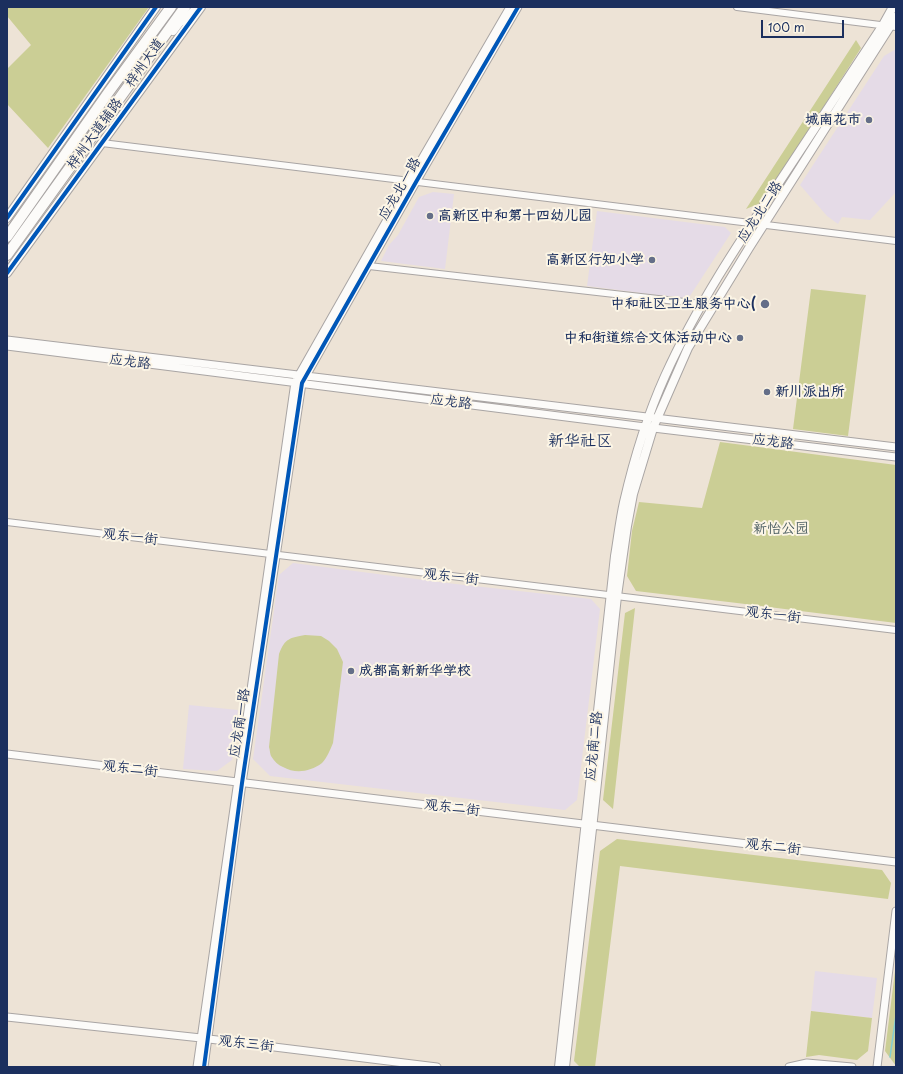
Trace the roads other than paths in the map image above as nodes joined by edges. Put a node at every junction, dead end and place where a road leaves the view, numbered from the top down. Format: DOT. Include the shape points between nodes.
graph roads {
  1 [pos="156,7"];
  2 [pos="171,7"];
  3 [pos="185,7"];
  4 [pos="198,7"];
  5 [pos="201,7"];
  6 [pos="510,7"];
  7 [pos="518,7"];
  8 [pos="737,7"];
  9 [pos="893,7"];
  10 [pos="896,17"];
  11 [pos="890,26"];
  12 [pos="152,54"];
  13 [pos="90,120"];
  14 [pos="102,143"];
  15 [pos="413,182"];
  16 [pos="7,218"];
  17 [pos="752,223"];
  18 [pos="764,224"];
  19 [pos="7,237"];
  20 [pos="896,241"];
  21 [pos="7,255"];
  22 [pos="369,266"];
  23 [pos="7,273"];
  24 [pos="702,304"];
  25 [pos="7,340"];
  26 [pos="7,346"];
  27 [pos="302,376"];
  28 [pos="299,383"];
  29 [pos="653,418"];
  30 [pos="649,428"];
  31 [pos="896,447"];
  32 [pos="896,457"];
  33 [pos="7,522"];
  34 [pos="273,555"];
  35 [pos="614,596"];
  36 [pos="896,630"];
  37 [pos="7,754"];
  38 [pos="240,782"];
  39 [pos="589,825"];
  40 [pos="896,862"];
  41 [pos="896,911"];
  42 [pos="7,1017"];
  43 [pos="204,1039"];
  44 [pos="197,1067"];
  45 [pos="204,1067"];
  46 [pos="437,1067"];
  47 [pos="559,1067"];
  48 [pos="565,1067"];
  49 [pos="789,1067"];
  50 [pos="852,1067"];
  51 [pos="877,1067"];
  1 -- 13 [label="main road"];
  1 -- 16 [label="main road, 梓州大道辅路"];
  2 -- 13 [label="highway, 梓州大道"];
  3 -- 12 [label="highway, 梓州大道"];
  4 -- 12 [label="main road"];
  5 -- 14 [label="main road, 梓州大道辅路"];
  6 -- 15 [label="street, 应龙北一路"];
  7 -- 15 [label="street, 应龙北一路"];
  8 -- 11 [label="street"];
  9 -- 11 [label="main road, 应龙北二路"];
  10 -- 11 [label="main road, 应龙北二路"];
  11 -- 17 [label="main road, 应龙北二路"];
  11 -- 18 [label="main road, 应龙北二路"];
  12 -- 21 [label="highway, 梓州大道"];
  13 -- 19 [label="highway, 梓州大道"];
  14 -- 15 [label="street"];
  14 -- 23 [label="main road, 梓州大道辅路"];
  15 -- 17 [label="street"];
  15 -- 22 [label="street, 应龙北一路"];
  15 -- 27 [label="street, 应龙北一路"];
  17 -- 18 [label="street"];
  17 -- 24 [label="main road, 应龙北二路"];
  18 -- 20 [label="street"];
  18 -- 29 [label="main road, 应龙北二路" via="688,348"];
  22 -- 24 [label="street"];
  22 -- 27 [label="street, 应龙北一路"];
  24 -- 29 [label="main road, 应龙北二路" via="665,376"];
  25 -- 27 [label="street, 应龙路"];
  26 -- 28 [label="street, 应龙路"];
  27 -- 28 [label="street, 应龙北一路"];
  27 -- 29 [label="street, 应龙路"];
  28 -- 30 [label="street, 应龙路"];
  28 -- 34 [label="street, 应龙南一路"];
  29 -- 30 [label="main road, 应龙北二路"];
  29 -- 31 [label="street, 应龙路"];
  30 -- 32 [label="street, 应龙路"];
  30 -- 35 [label="main road, 应龙南二路" via="636,456 624,502 616,556"];
  33 -- 34 [label="street, 观东一街"];
  34 -- 35 [label="street, 观东一街"];
  34 -- 38 [label="street, 应龙南一路"];
  35 -- 36 [label="street, 观东一街"];
  35 -- 39 [label="main road, 应龙南二路"];
  37 -- 38 [label="street, 观东二街"];
  38 -- 39 [label="street, 观东二街"];
  38 -- 43 [label="street, 应龙南一路"];
  39 -- 40 [label="street, 观东二街"];
  39 -- 47 [label="main road, 应龙南二路"];
  39 -- 48 [label="main road, 应龙南二路"];
  41 -- 51 [label="street"];
  42 -- 43 [label="street, 观东三街"];
  43 -- 44 [label="street, 应龙南一路"];
  43 -- 45 [label="street, 应龙南一路"];
  43 -- 46 [label="street, 观东三街"];
  49 -- 50 [label="street" via="807,1063"];
}
